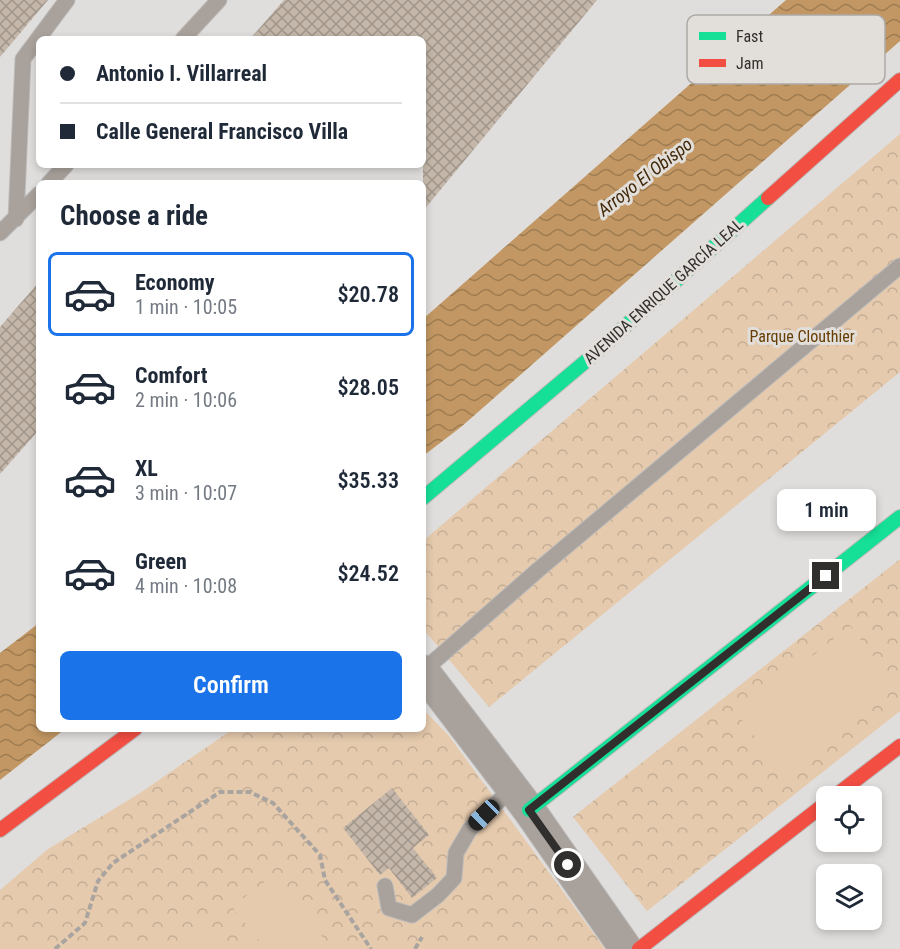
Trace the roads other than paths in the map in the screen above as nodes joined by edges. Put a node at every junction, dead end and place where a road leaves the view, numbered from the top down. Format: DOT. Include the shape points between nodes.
graph roads {
  1 [pos="67,0"];
  2 [pos="219,0"];
  3 [pos="40,36"];
  4 [pos="186,36"];
  5 [pos="36,41"];
  6 [pos="900,80"];
  7 [pos="63,168"];
  8 [pos="52,180"];
  9 [pos="36,197"];
  10 [pos="16,219"];
  11 [pos="0,232"];
  12 [pos="900,267"];
  13 [pos="426,495"];
  14 [pos="900,517"];
  15 [pos="426,668"];
  16 [pos="426,675"];
  17 [pos="131,732"];
  18 [pos="900,746"];
  19 [pos="849,786"];
  20 [pos="521,799"];
  21 [pos="816,812"];
  22 [pos="0,830"];
  23 [pos="385,885"];
  24 [pos="626,949"];
  25 [pos="639,949"];
  1 -- 3 [label="lane"];
  2 -- 4 [label="lane"];
  5 -- 10 [label="lane" via="23,58"];
  6 -- 13 [label="street, AVENIDA ENRIQUE GARCÍA LEAL" via="592,356"];
  7 -- 8 [label="lane"];
  9 -- 10 [label="lane"];
  10 -- 11 [label="lane"];
  12 -- 15 [label="lane"];
  14 -- 20 [label="street"];
  16 -- 20 [label="street"];
  17 -- 22 [label="street"];
  18 -- 19 [label="street"];
  20 -- 23 [label="lane" via="470,829 456,853 454,878 412,915 389,908"];
  20 -- 24 [label="street"];
  21 -- 25 [label="street"];
}
